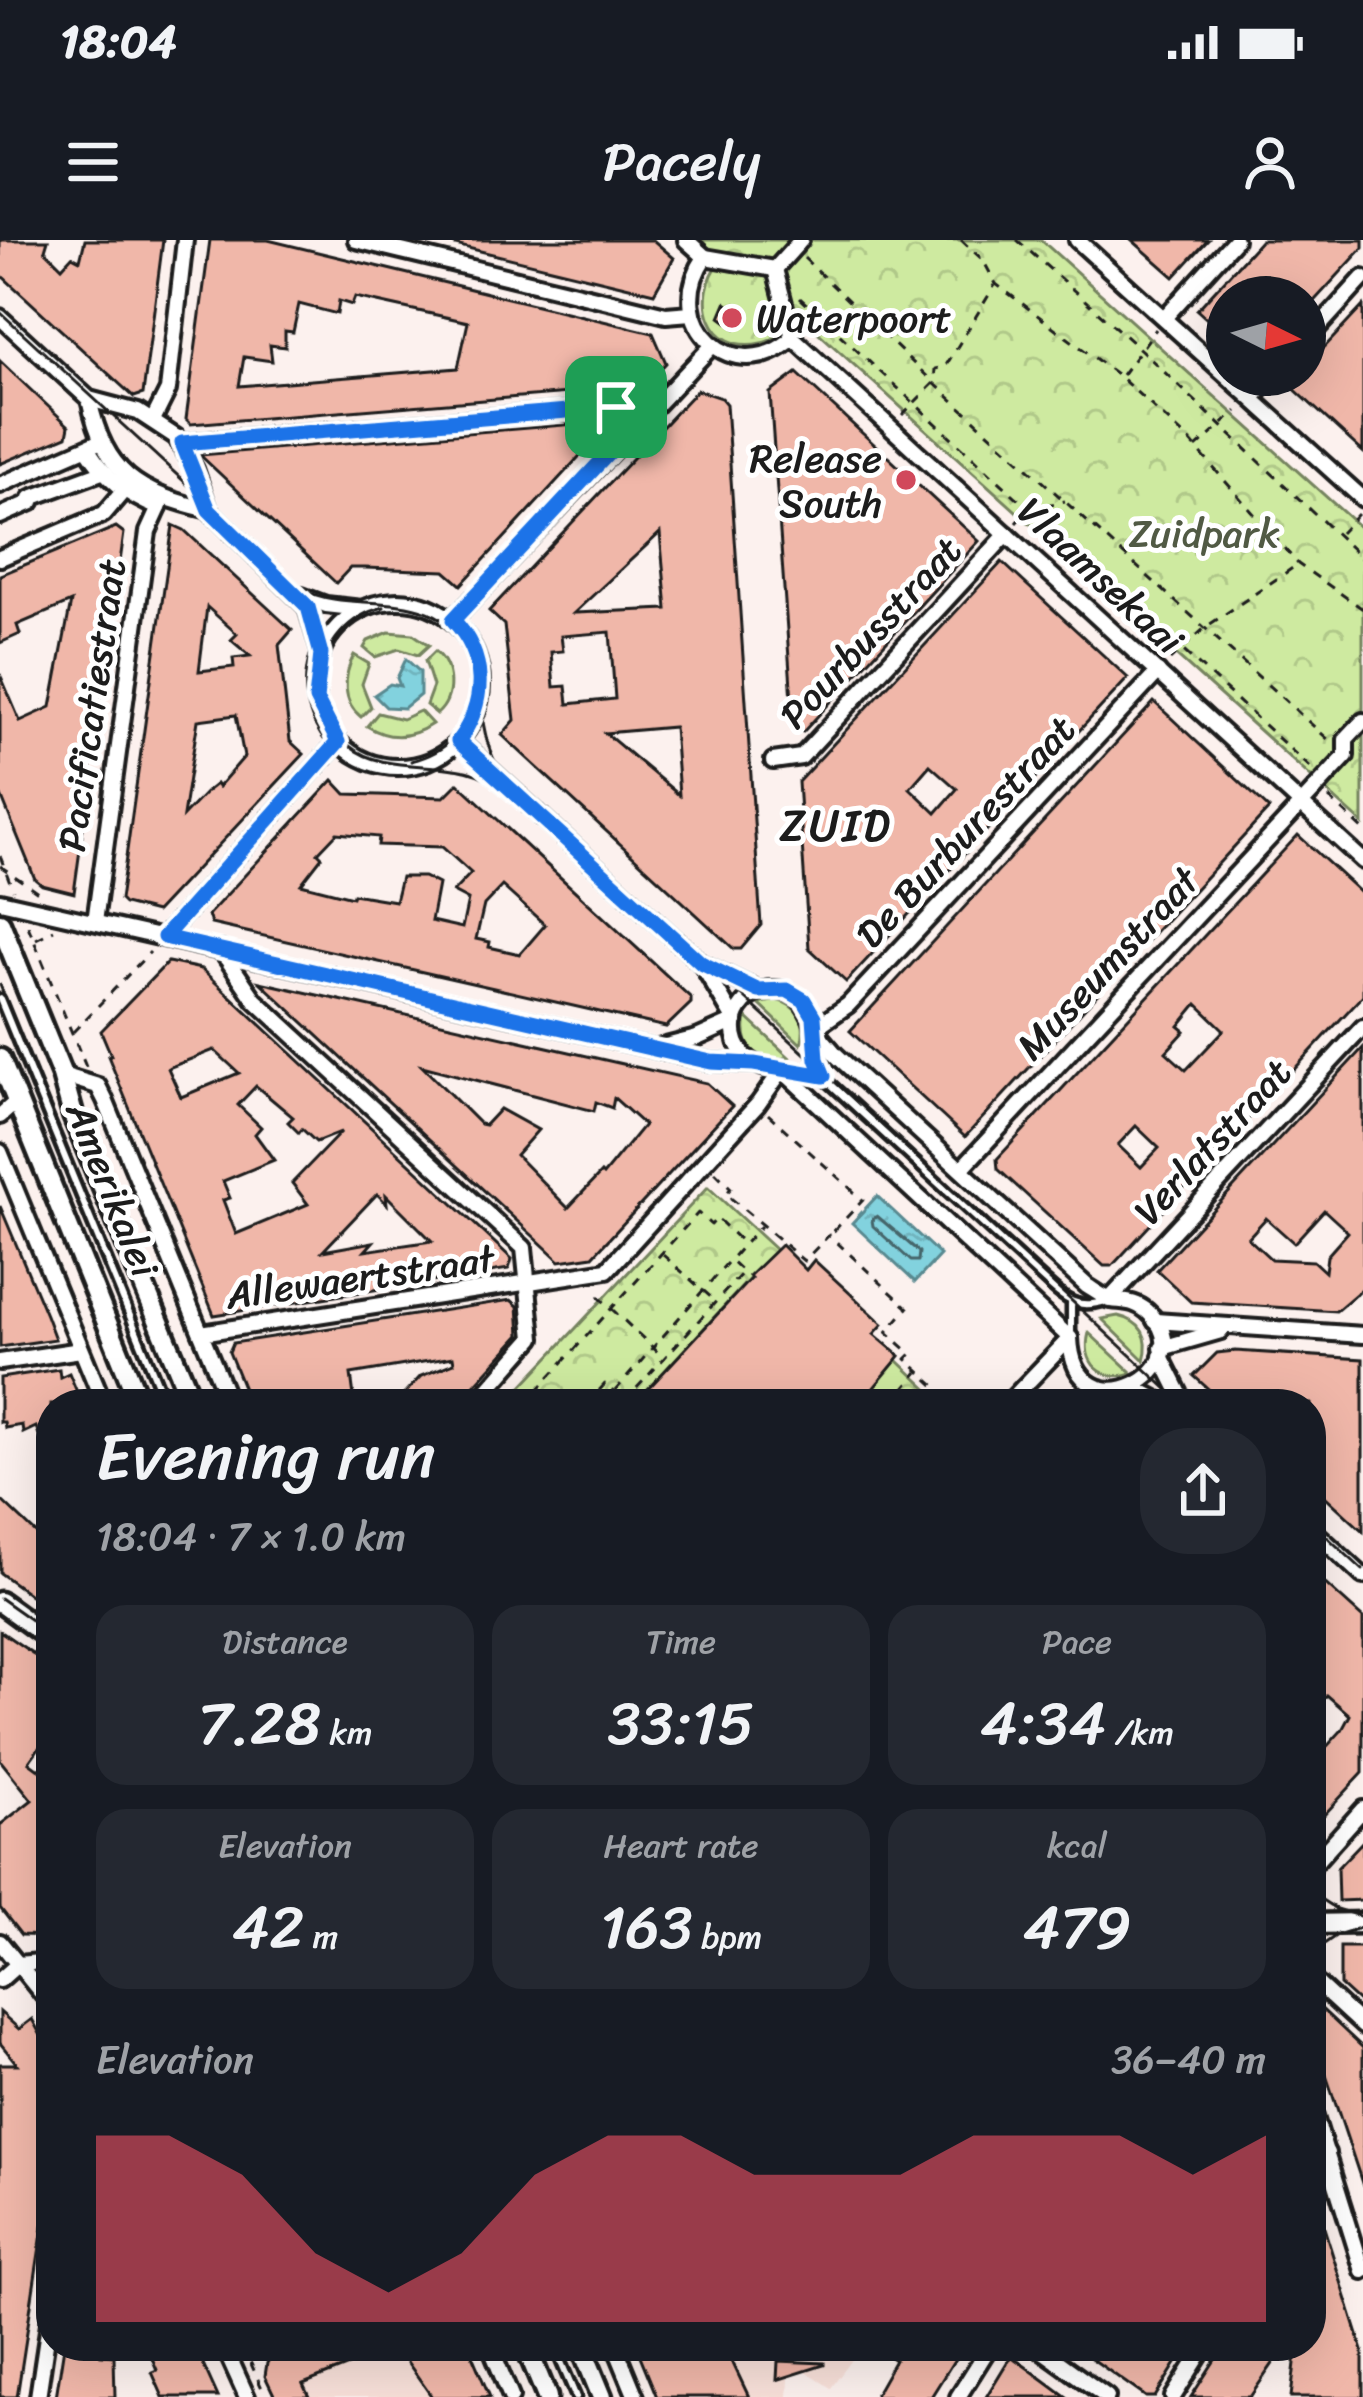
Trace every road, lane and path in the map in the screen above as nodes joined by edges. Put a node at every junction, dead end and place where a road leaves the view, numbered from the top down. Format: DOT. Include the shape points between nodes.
graph roads {
  1 [pos="184,240"];
  2 [pos="356,240"];
  3 [pos="686,240"];
  4 [pos="961,240"];
  5 [pos="1017,240"];
  6 [pos="1076,240"];
  7 [pos="1235,240"];
  8 [pos="798,244"];
  9 [pos="705,256"];
  10 [pos="775,269"];
  11 [pos="1363,278"];
  12 [pos="996,284"];
  13 [pos="799,297"];
  14 [pos="691,313"];
  15 [pos="0,317"];
  16 [pos="1164,318"];
  17 [pos="1326,318"];
  18 [pos="793,338"];
  19 [pos="713,345"];
  20 [pos="1141,350"];
  21 [pos="1120,377"];
  22 [pos="934,383"];
  23 [pos="1253,398"];
  24 [pos="89,399"];
  25 [pos="913,404"];
  26 [pos="647,412"];
  27 [pos="153,420"];
  28 [pos="1220,424"];
  29 [pos="890,427"];
  30 [pos="182,443"];
  31 [pos="94,445"];
  32 [pos="1196,448"];
  33 [pos="102,472"];
  34 [pos="0,485"];
  35 [pos="128,486"];
  36 [pos="1363,499"];
  37 [pos="1066,501"];
  38 [pos="161,504"];
  39 [pos="1363,508"];
  40 [pos="1028,509"];
  41 [pos="209,510"];
  42 [pos="0,516"];
  43 [pos="1007,534"];
  44 [pos="1337,535"];
  45 [pos="0,558"];
  46 [pos="1363,559"];
  47 [pos="1298,564"];
  48 [pos="297,594"];
  49 [pos="1363,609"];
  50 [pos="362,610"];
  51 [pos="453,620"];
  52 [pos="1206,628"];
  53 [pos="1181,650"];
  54 [pos="321,654"];
  55 [pos="1157,672"];
  56 [pos="1363,721"];
  57 [pos="458,741"];
  58 [pos="338,742"];
  59 [pos="1346,756"];
  60 [pos="773,760"];
  61 [pos="1320,784"];
  62 [pos="1301,804"];
  63 [pos="1363,830"];
  64 [pos="0,856"];
  65 [pos="1363,860"];
  66 [pos="2,866"];
  67 [pos="46,897"];
  68 [pos="0,901"];
  69 [pos="0,922"];
  70 [pos="95,922"];
  71 [pos="164,937"];
  72 [pos="34,940"];
  73 [pos="221,950"];
  74 [pos="701,963"];
  75 [pos="759,991"];
  76 [pos="0,999"];
  77 [pos="735,1021"];
  78 [pos="1363,1027"];
  79 [pos="815,1028"];
  80 [pos="72,1033"];
  81 [pos="657,1048"];
  82 [pos="0,1059"];
  83 [pos="754,1064"];
  84 [pos="782,1070"];
  85 [pos="62,1075"];
  86 [pos="824,1076"];
  87 [pos="91,1084"];
  88 [pos="17,1100"];
  89 [pos="758,1104"];
  90 [pos="0,1116"];
  91 [pos="0,1152"];
  92 [pos="705,1163"];
  93 [pos="962,1168"];
  94 [pos="690,1205"];
  95 [pos="698,1213"];
  96 [pos="762,1225"];
  97 [pos="830,1235"];
  98 [pos="744,1244"];
  99 [pos="662,1253"];
  100 [pos="730,1260"];
  101 [pos="528,1284"];
  102 [pos="704,1291"];
  103 [pos="598,1296"];
  104 [pos="1109,1300"];
  105 [pos="716,1302"];
  106 [pos="1071,1304"];
  107 [pos="611,1309"];
  108 [pos="1155,1321"];
  109 [pos="1232,1328"];
  110 [pos="201,1333"];
  111 [pos="1363,1335"];
  112 [pos="1070,1338"];
  113 [pos="652,1348"];
  114 [pos="81,1350"];
  115 [pos="1161,1352"];
  116 [pos="665,1359"];
  117 [pos="0,1362"];
  118 [pos="919,1371"];
  119 [pos="98,1389"];
  120 [pos="134,1389"];
  121 [pos="160,1389"];
  122 [pos="187,1389"];
  123 [pos="224,1389"];
  124 [pos="488,1389"];
  125 [pos="539,1389"];
  126 [pos="617,1389"];
  127 [pos="636,1389"];
  128 [pos="904,1389"];
  129 [pos="939,1389"];
  130 [pos="1021,1389"];
  131 [pos="1106,1389"];
  132 [pos="1131,1389"];
  133 [pos="1178,1389"];
  134 [pos="1326,1542"];
  135 [pos="1363,1576"];
  136 [pos="0,1602"];
  137 [pos="36,1628"];
  138 [pos="1363,1810"];
  139 [pos="1326,1851"];
  140 [pos="1363,1923"];
  141 [pos="1326,1924"];
  142 [pos="1,1946"];
  143 [pos="36,1962"];
  144 [pos="18,1964"];
  145 [pos="0,1980"];
  146 [pos="36,1986"];
  147 [pos="1326,1992"];
  148 [pos="1363,2026"];
  149 [pos="1326,2150"];
  150 [pos="1327,2153"];
  151 [pos="1363,2271"];
  152 [pos="43,2361"];
  153 [pos="231,2361"];
  154 [pos="250,2361"];
  155 [pos="496,2361"];
  156 [pos="532,2361"];
  157 [pos="560,2361"];
  158 [pos="586,2361"];
  159 [pos="621,2361"];
  160 [pos="981,2361"];
  161 [pos="1057,2361"];
  162 [pos="1196,2361"];
  163 [pos="38,2397"];
  164 [pos="247,2397"];
  165 [pos="266,2397"];
  166 [pos="511,2397"];
  167 [pos="547,2397"];
  168 [pos="576,2397"];
  169 [pos="602,2397"];
  170 [pos="636,2397"];
  171 [pos="958,2397"];
  172 [pos="1107,2397"];
  173 [pos="1173,2397"];
  1 -- 27 [label="street" via="168,390"];
  2 -- 14 [label="street" via="666,315"];
  3 -- 9 [label="street"];
  4 -- 12 [label="path"];
  5 -- 20 [label="path"];
  6 -- 16 [label="street"];
  7 -- 16 [label="street"];
  8 -- 10 [label="street"];
  8 -- 22 [label="path"];
  9 -- 10 [label="street"];
  9 -- 14 [label="street" via="691,282"];
  10 -- 18 [label="street"];
  11 -- 17 [label="street"];
  12 -- 21 [label="path"];
  12 -- 22 [label="path" via="945,367 935,369"];
  13 -- 25 [label="path"];
  14 -- 19 [label="street"];
  15 -- 24 [label="street"];
  16 -- 20 [label="path"];
  16 -- 23 [label="street"];
  18 -- 19 [label="street" via="748,357"];
  18 -- 29 [label="street, Vlaamsekaai"];
  19 -- 26 [label="street"];
  20 -- 21 [label="path"];
  20 -- 28 [label="path"];
  21 -- 32 [label="path"];
  22 -- 25 [label="path"];
  22 -- 37 [label="path"];
  23 -- 28 [label="path"];
  23 -- 36 [label="street"];
  24 -- 27 [label="street"];
  24 -- 31 [label="street"];
  25 -- 29 [label="path"];
  25 -- 40 [label="path"];
  26 -- 30 [label="street" via="616,407"];
  26 -- 51 [label="street"];
  27 -- 30 [label="street"];
  28 -- 32 [label="path"];
  28 -- 44 [label="path"];
  29 -- 43 [label="street, Vlaamsekaai"];
  30 -- 41 [label="street"];
  31 -- 33 [label="street"];
  31 -- 34 [label="street"];
  31 -- 35 [label="street"];
  32 -- 47 [label="path"];
  33 -- 35 [label="street"];
  33 -- 42 [label="street"];
  35 -- 38 [label="street"];
  35 -- 45 [label="street" via="104,514"];
  37 -- 40 [label="path"];
  37 -- 52 [label="path"];
  38 -- 41 [label="street"];
  38 -- 70 [label="street, Pacificatiestraat" via="148,532"];
  39 -- 44 [label="path"];
  40 -- 43 [label="path"];
  40 -- 53 [label="path"];
  41 -- 48 [label="street"];
  43 -- 55 [label="street, Vlaamsekaai"];
  43 -- 60 [label="street, Pourbusstraat" via="800,757"];
  44 -- 46 [label="path"];
  47 -- 49 [label="path"];
  47 -- 52 [label="path"];
  48 -- 50 [label="street"];
  48 -- 54 [label="street"];
  50 -- 51 [label="street" via="416,603"];
  50 -- 54 [label="street"];
  51 -- 57 [label="street" via="481,676 477,708"];
  52 -- 53 [label="path"];
  52 -- 59 [label="path"];
  53 -- 55 [label="path"];
  53 -- 61 [label="path"];
  54 -- 58 [label="street" via="316,699"];
  55 -- 62 [label="street, Vlaamsekaai"];
  55 -- 79 [label="street, De Burburestraat" via="848,1005"];
  56 -- 59 [label="street, Museumstraat" via="1346,739"];
  57 -- 58 [label="street" via="431,760 400,767 368,761"];
  57 -- 74 [label="street"];
  58 -- 71 [label="street"];
  59 -- 61 [label="street, Museumstraat"];
  61 -- 62 [label="street, Museumstraat"];
  61 -- 63 [label="path"];
  62 -- 65 [label="street, Vlaamsekaai"];
  62 -- 93 [label="street, Museumstraat"];
  64 -- 66 [label="path"];
  66 -- 67 [label="path"];
  68 -- 70 [label="street"];
  69 -- 85 [label="main road, Amerikalei"];
  70 -- 71 [label="street"];
  71 -- 73 [label="street"];
  71 -- 80 [label="path"];
  72 -- 80 [label="path"];
  73 -- 81 [label="street"];
  73 -- 101 [label="street" via="255,1000 524,1247"];
  74 -- 75 [label="street"];
  74 -- 77 [label="street"];
  75 -- 77 [label="street"];
  75 -- 79 [label="street" via="796,994"];
  76 -- 121 [label="lane, Amerikalei"];
  77 -- 81 [label="street"];
  77 -- 83 [label="street" via="739,1049"];
  78 -- 104 [label="street, Verlatstraat"];
  79 -- 86 [label="lane"];
  79 -- 93 [label="street"];
  80 -- 87 [label="path"];
  81 -- 83 [label="street"];
  82 -- 88 [label="main road, Amerikalei"];
  83 -- 84 [label="street"];
  84 -- 86 [label="lane"];
  84 -- 89 [label="street, Allewaertstraat"];
  84 -- 112 [label="street"];
  85 -- 87 [label="street, Amerikalei"];
  85 -- 122 [label="main road, Amerikalei"];
  86 -- 106 [label="lane"];
  87 -- 110 [label="street, Amerikalei" via="105,1100"];
  88 -- 90 [label="street"];
  88 -- 120 [label="main road, Amerikalei"];
  89 -- 92 [label="street, Allewaertstraat"];
  89 -- 97 [label="path" via="863,1200"];
  91 -- 114 [label="street"];
  92 -- 96 [label="path"];
  92 -- 101 [label="street, Allewaertstraat" via="607,1270"];
  93 -- 104 [label="street"];
  94 -- 95 [label="path"];
  95 -- 98 [label="path" via="711,1225 717,1218"];
  95 -- 99 [label="path"];
  96 -- 97 [label="path" via="804,1261"];
  96 -- 98 [label="path"];
  97 -- 118 [label="path" via="908,1308 887,1332"];
  98 -- 100 [label="path"];
  99 -- 102 [label="path"];
  99 -- 107 [label="path"];
  100 -- 102 [label="path"];
  100 -- 105 [label="path" via="743,1272"];
  101 -- 110 [label="street, Allewaertstraat"];
  101 -- 124 [label="street" via="533,1338"];
  102 -- 105 [label="path"];
  102 -- 113 [label="path"];
  103 -- 107 [label="path"];
  104 -- 106 [label="lane"];
  104 -- 108 [label="street" via="1137,1304"];
  105 -- 116 [label="path"];
  106 -- 112 [label="lane"];
  107 -- 113 [label="path"];
  107 -- 125 [label="path"];
  108 -- 109 [label="street"];
  108 -- 115 [label="street"];
  109 -- 111 [label="street"];
  109 -- 115 [label="street"];
  110 -- 123 [label="street, Amerikalei"];
  112 -- 130 [label="street"];
  112 -- 131 [label="street" via="1082,1375"];
  113 -- 116 [label="path"];
  113 -- 126 [label="path"];
  114 -- 117 [label="street"];
  114 -- 119 [label="street"];
  115 -- 132 [label="street" via="1151,1375"];
  115 -- 133 [label="street"];
  116 -- 127 [label="path"];
  118 -- 128 [label="path"];
  118 -- 129 [label="path"];
  134 -- 135 [label="street"];
  136 -- 137 [label="main road"];
  138 -- 139 [label="street"];
  140 -- 141 [label="main road"];
  142 -- 144 [label="street"];
  143 -- 144 [label="street"];
  144 -- 145 [label="street"];
  144 -- 146 [label="street"];
  147 -- 148 [label="street"];
  149 -- 150 [label="street"];
  150 -- 151 [label="street"];
  152 -- 163 [label="street"];
  153 -- 164 [label="street"];
  154 -- 165 [label="path"];
  155 -- 166 [label="street"];
  156 -- 167 [label="main road"];
  157 -- 168 [label="lane"];
  158 -- 169 [label="main road"];
  159 -- 170 [label="street"];
  160 -- 171 [label="street"];
  161 -- 172 [label="street"];
  162 -- 173 [label="street"];
}
